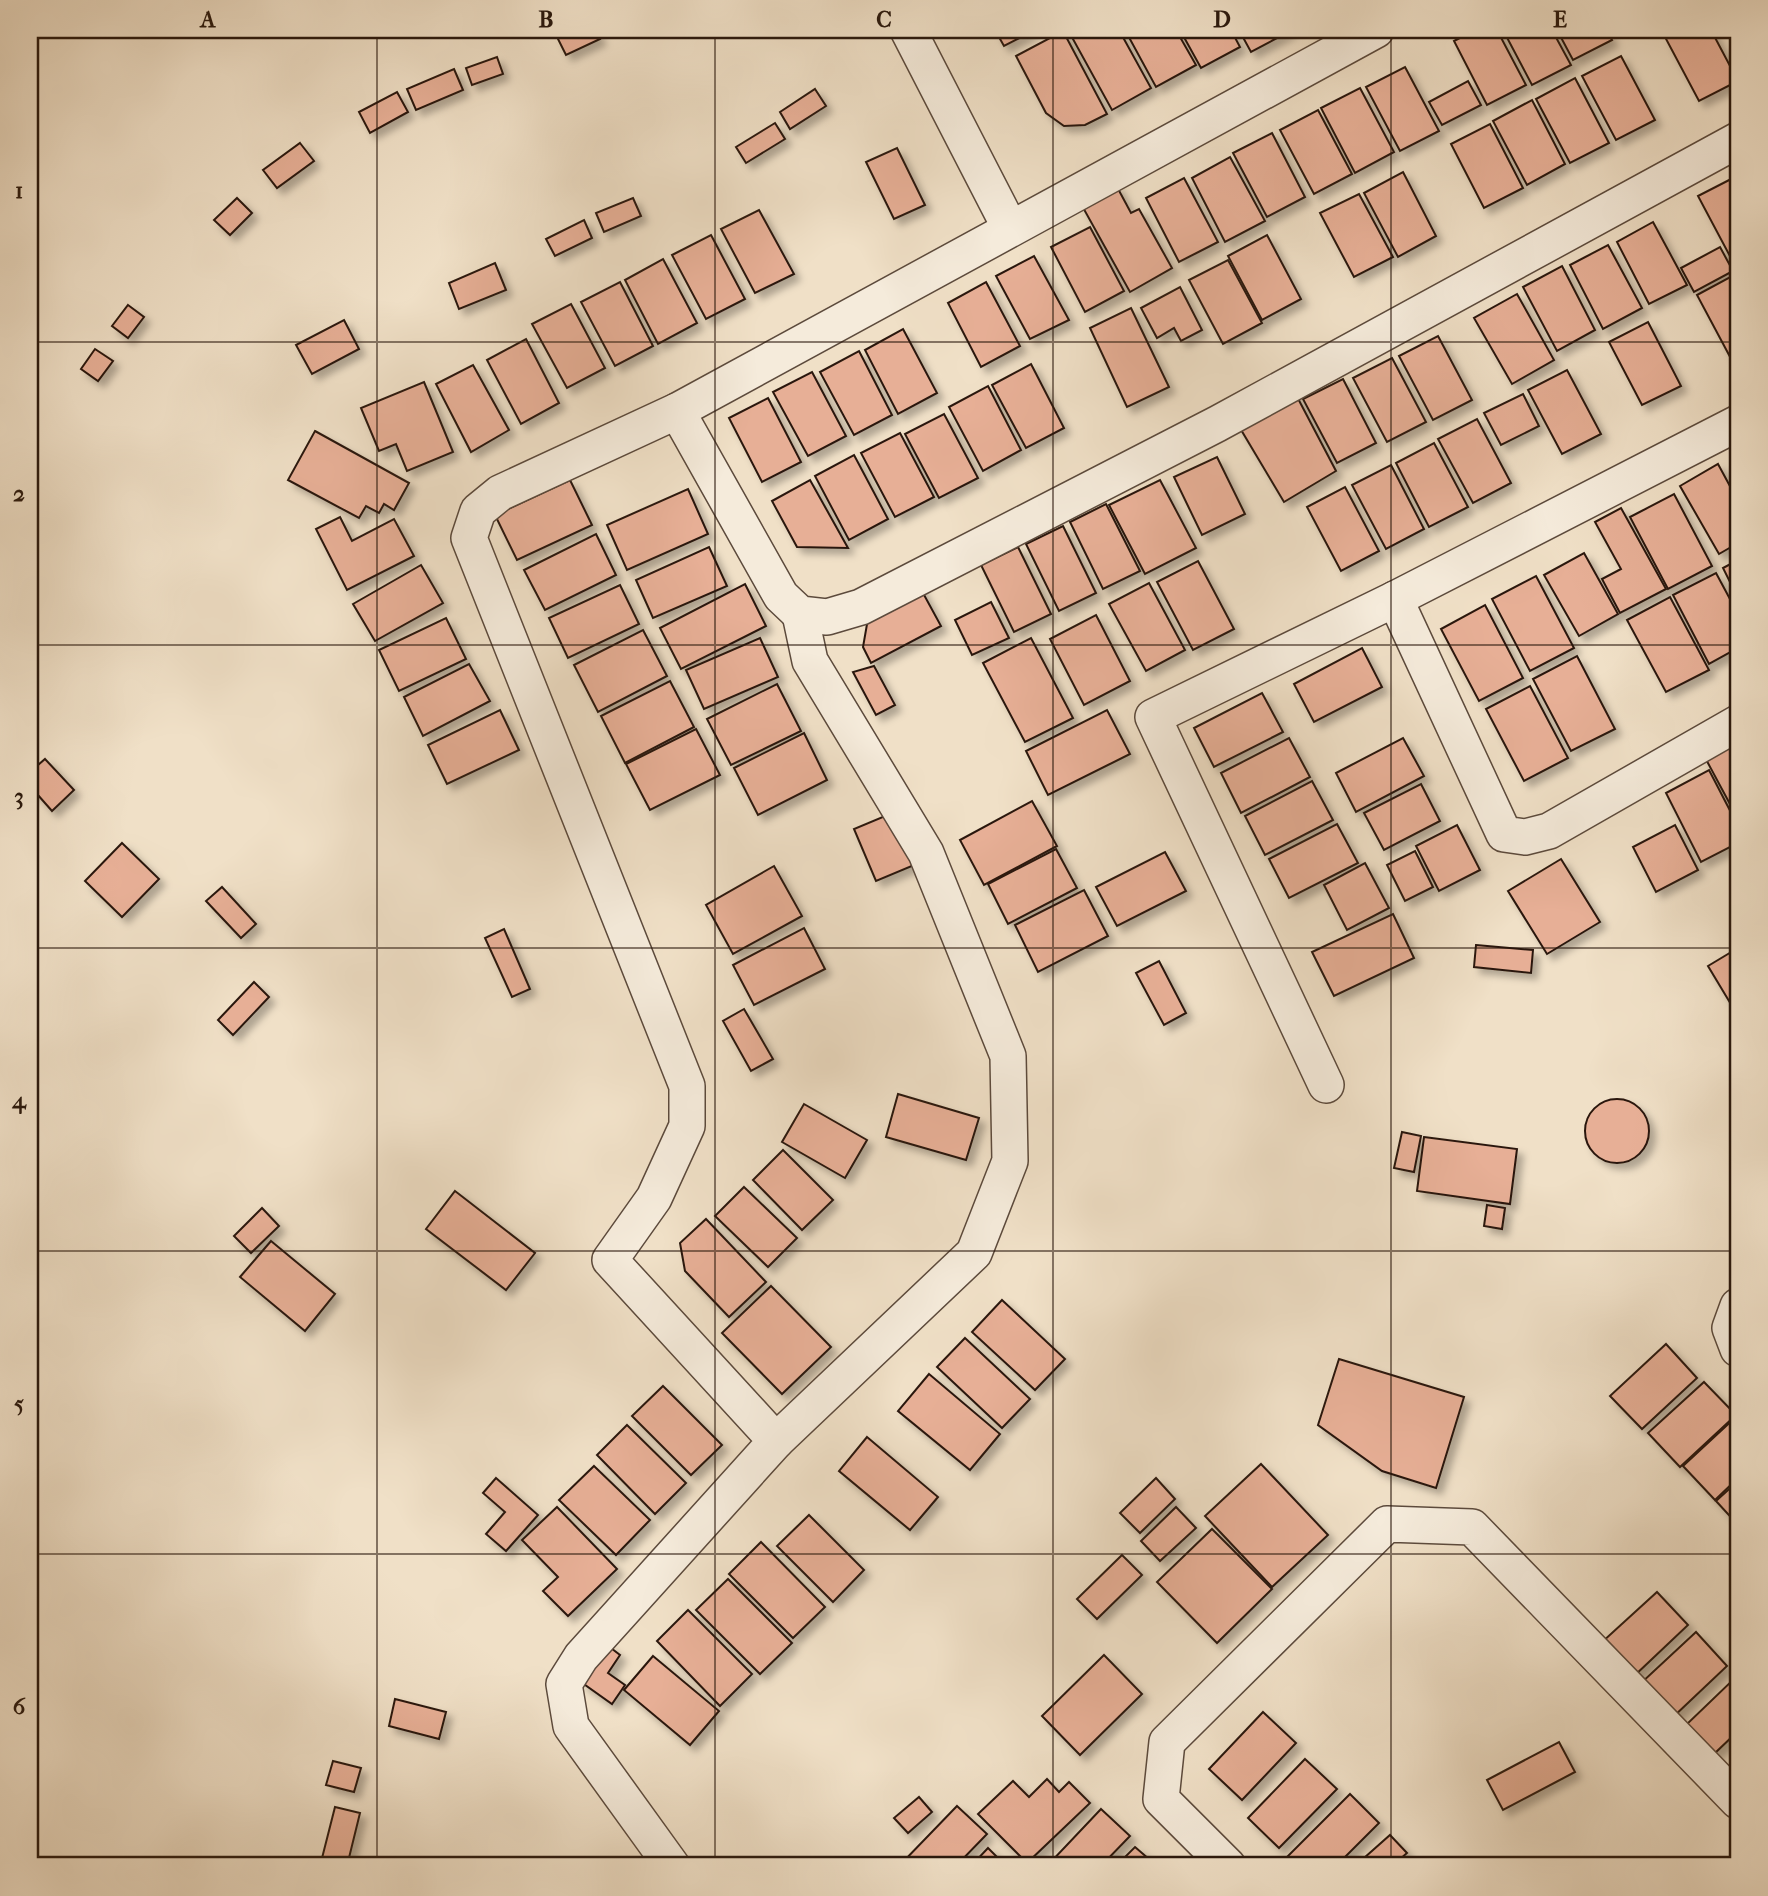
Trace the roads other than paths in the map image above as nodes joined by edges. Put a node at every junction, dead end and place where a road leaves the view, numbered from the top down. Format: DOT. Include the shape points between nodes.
graph roads {
  1 [pos="908,30"];
  2 [pos="1376,30"];
  3 [pos="1738,140"];
  4 [pos="1010,228"];
  5 [pos="677,411"];
  6 [pos="1738,424"];
  7 [pos="1395,599"];
  8 [pos="800,614"];
  9 [pos="1738,723"];
  10 [pos="1326,1085"];
  11 [pos="1738,1306"];
  12 [pos="1738,1349"];
  13 [pos="776,1441"];
  14 [pos="1738,1801"];
  15 [pos="672,1866"];
  16 [pos="1228,1866"];
  1 -- 4 [label="street"];
  2 -- 4 [label="street"];
  3 -- 8 [label="street" via="1217,424 861,607 827,617"];
  4 -- 5 [label="street"];
  5 -- 8 [label="street" via="781,596"];
  5 -- 13 [label="street" via="500,493 478,511 469,538 687,1086 687,1126 654,1198 610,1260"];
  6 -- 7 [label="street"];
  7 -- 9 [label="street" via="1504,834 1525,837 1549,831"];
  7 -- 10 [label="street" via="1153,717"];
  8 -- 13 [label="street" via="810,661 926,853 1008,1056 1010,1161 974,1253"];
  11 -- 12 [label="street" via="1730,1328"];
  13 -- 15 [label="street" via="581,1657 564,1684 571,1726"];
  14 -- 16 [label="street" via="1472,1527 1387,1524 1167,1742 1161,1799"];
}
